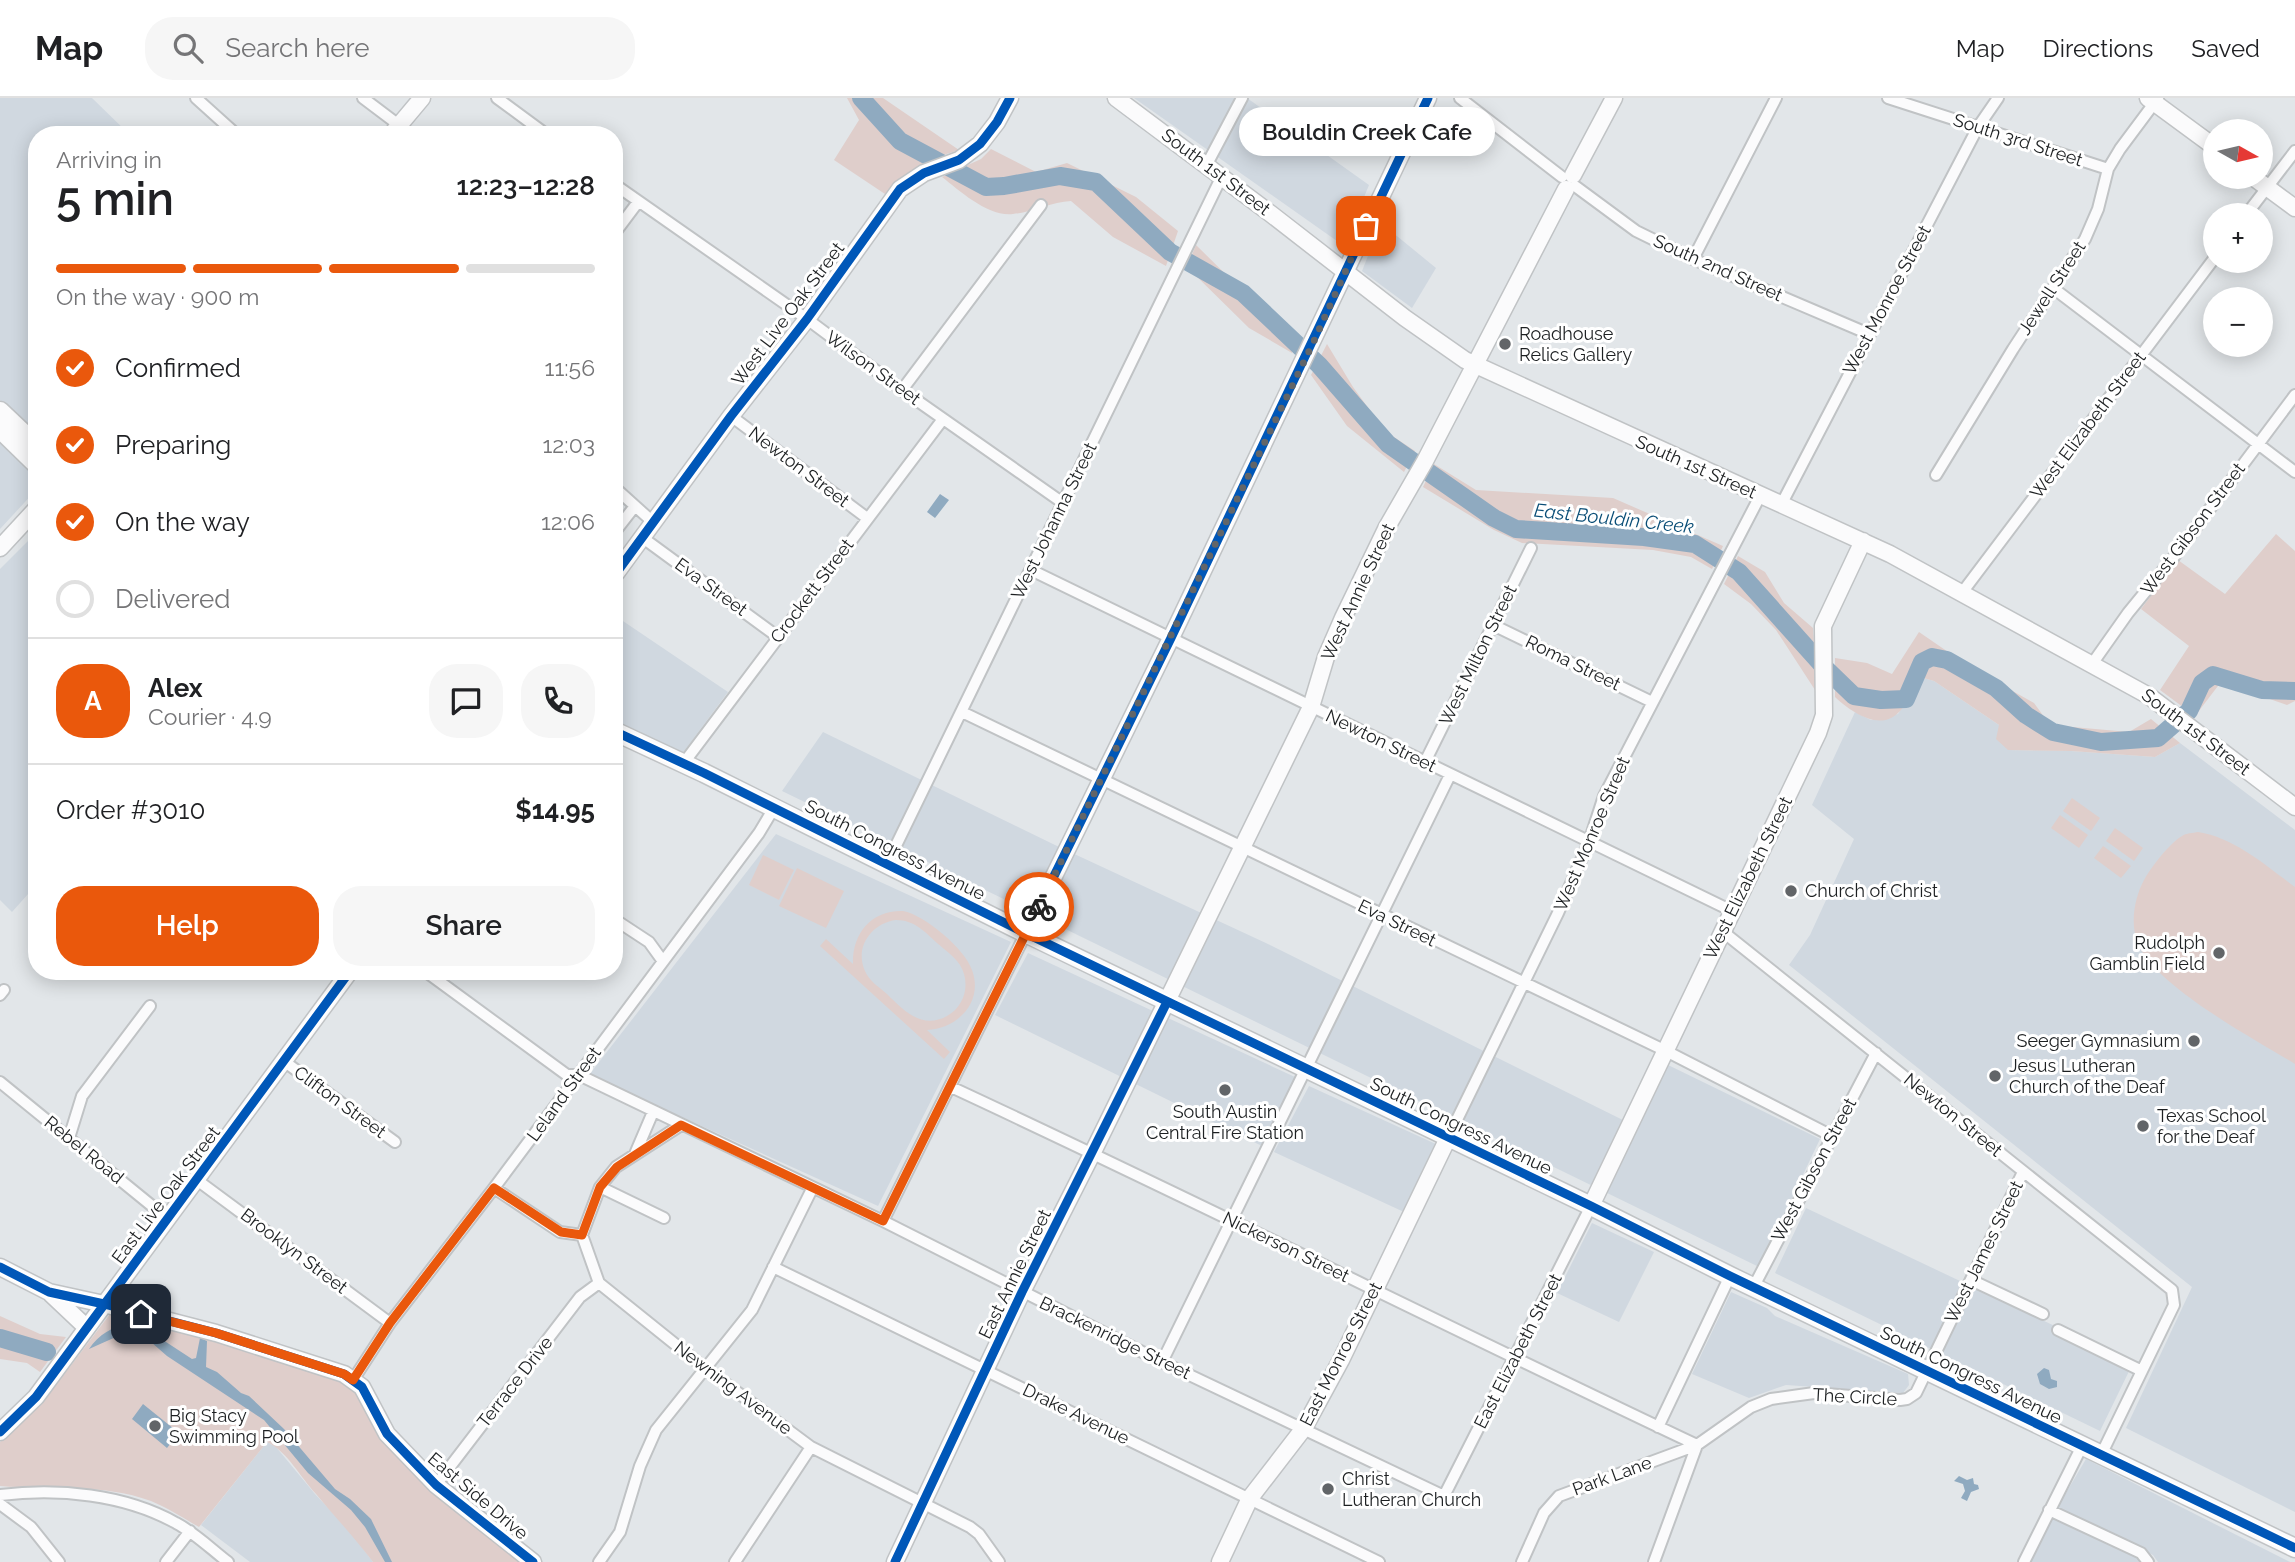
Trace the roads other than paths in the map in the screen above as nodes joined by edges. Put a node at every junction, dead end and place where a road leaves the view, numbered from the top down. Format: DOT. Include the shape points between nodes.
graph roads {
  1 [pos="195,98"];
  2 [pos="363,98"];
  3 [pos="422,98"];
  4 [pos="497,98"];
  5 [pos="1010,98"];
  6 [pos="1116,98"];
  7 [pos="1242,98"];
  8 [pos="1428,98"];
  9 [pos="1460,98"];
  10 [pos="1614,98"];
  11 [pos="1776,98"];
  12 [pos="1888,98"];
  13 [pos="1998,98"];
  14 [pos="2154,99"];
  15 [pos="227,126"];
  16 [pos="393,126"];
  17 [pos="404,126"];
  18 [pos="535,126"];
  19 [pos="1978,127"];
  20 [pos="2203,138"];
  21 [pos="2295,151"];
  22 [pos="1206,166"];
  23 [pos="2108,169"];
  24 [pos="1222,178"];
  25 [pos="2273,179"];
  26 [pos="1569,182"];
  27 [pos="2270,189"];
  28 [pos="623,191"];
  29 [pos="638,202"];
  30 [pos="1041,205"];
  31 [pos="2295,208"];
  32 [pos="623,222"];
  33 [pos="1692,259"];
  34 [pos="1346,272"];
  35 [pos="2203,273"];
  36 [pos="2053,288"];
  37 [pos="807,319"];
  38 [pos="1869,334"];
  39 [pos="2141,354"];
  40 [pos="1473,365"];
  41 [pos="902,390"];
  42 [pos="2295,395"];
  43 [pos="0,411"];
  44 [pos="731,416"];
  45 [pos="943,419"];
  46 [pos="0,429"];
  47 [pos="28,437"];
  48 [pos="2258,443"];
  49 [pos="28,456"];
  50 [pos="2295,472"];
  51 [pos="1936,475"];
  52 [pos="623,495"];
  53 [pos="1760,496"];
  54 [pos="1063,503"];
  55 [pos="1781,505"];
  56 [pos="635,506"];
  57 [pos="28,518"];
  58 [pos="867,518"];
  59 [pos="623,521"];
  60 [pos="654,523"];
  61 [pos="643,538"];
  62 [pos="1863,541"];
  63 [pos="0,548"];
  64 [pos="1531,548"];
  65 [pos="623,564"];
  66 [pos="1031,570"];
  67 [pos="1961,594"];
  68 [pos="1493,625"];
  69 [pos="778,636"];
  70 [pos="1171,638"];
  71 [pos="2092,664"];
  72 [pos="1652,702"];
  73 [pos="1311,707"];
  74 [pos="962,712"];
  75 [pos="623,735"];
  76 [pos="1425,762"];
  77 [pos="683,764"];
  78 [pos="1450,775"];
  79 [pos="1101,779"];
  80 [pos="2295,807"];
  81 [pos="774,808"];
  82 [pos="1589,842"];
  83 [pos="1242,848"];
  84 [pos="887,864"];
  85 [pos="1732,911"];
  86 [pos="1381,915"];
  87 [pos="623,925"];
  88 [pos="1722,931"];
  89 [pos="1026,933"];
  90 [pos="663,960"];
  91 [pos="344,980"];
  92 [pos="437,980"];
  93 [pos="1524,984"];
  94 [pos="1167,1002"];
  95 [pos="150,1006"];
  96 [pos="1666,1051"];
  97 [pos="1876,1053"];
  98 [pos="285,1062"];
  99 [pos="1306,1069"];
  100 [pos="579,1075"];
  101 [pos="0,1082"];
  102 [pos="951,1087"];
  103 [pos="653,1112"];
  104 [pos="681,1125"];
  105 [pos="1832,1136"];
  106 [pos="69,1138"];
  107 [pos="1448,1138"];
  108 [pos="396,1142"];
  109 [pos="1093,1152"];
  110 [pos="635,1154"];
  111 [pos="2023,1172"];
  112 [pos="197,1180"];
  113 [pos="600,1187"];
  114 [pos="494,1188"];
  115 [pos="812,1189"];
  116 [pos="1591,1206"];
  117 [pos="664,1218"];
  118 [pos="168,1219"];
  119 [pos="1232,1220"];
  120 [pos="883,1221"];
  121 [pos="582,1235"];
  122 [pos="0,1267"];
  123 [pos="774,1267"];
  124 [pos="1730,1276"];
  125 [pos="1971,1280"];
  126 [pos="599,1283"];
  127 [pos="1754,1288"];
  128 [pos="1374,1290"];
  129 [pos="49,1292"];
  130 [pos="1021,1292"];
  131 [pos="104,1304"];
  132 [pos="2043,1314"];
  133 [pos="390,1323"];
  134 [pos="87,1328"];
  135 [pos="2058,1330"];
  136 [pos="1516,1357"];
  137 [pos="1162,1362"];
  138 [pos="706,1369"];
  139 [pos="986,1370"];
  140 [pos="1926,1371"];
  141 [pos="2142,1371"];
  142 [pos="353,1380"];
  143 [pos="1658,1427"];
  144 [pos="1304,1428"];
  145 [pos="0,1432"];
  146 [pos="1697,1445"];
  147 [pos="2082,1446"];
  148 [pos="811,1447"];
  149 [pos="2101,1455"];
  150 [pos="436,1485"];
  151 [pos="0,1495"];
  152 [pos="1444,1496"];
  153 [pos="1250,1498"];
  154 [pos="0,1504"];
  155 [pos="922,1504"];
  156 [pos="2049,1510"];
  157 [pos="190,1531"];
  158 [pos="2295,1548"];
  159 [pos="59,1562"];
  160 [pos="166,1562"];
  161 [pos="228,1562"];
  162 [pos="533,1562"];
  163 [pos="599,1562"];
  164 [pos="735,1562"];
  165 [pos="895,1562"];
  166 [pos="999,1562"];
  167 [pos="1220,1562"];
  168 [pos="1379,1562"];
  169 [pos="1522,1562"];
  170 [pos="1654,1562"];
  171 [pos="2024,1562"];
  172 [pos="2148,1562"];
  1 -- 15 [label="street"];
  2 -- 16 [label="street"];
  3 -- 17 [label="street"];
  4 -- 18 [label="street"];
  5 -- 37 [label="street, West Live Oak Street" via="980,144 900,190"];
  6 -- 22 [label="street, South 1st Street"];
  7 -- 22 [label="street"];
  8 -- 34 [label="street"];
  9 -- 26 [label="street, South 2nd Street"];
  10 -- 26 [label="street, West Annie Street"];
  11 -- 33 [label="street"];
  12 -- 19 [label="street, South 3rd Street"];
  13 -- 19 [label="street, West Monroe Street"];
  14 -- 20 [label="street"];
  14 -- 23 [label="street, Jewell Street"];
  19 -- 23 [label="street, South 3rd Street"];
  19 -- 38 [label="street, West Monroe Street"];
  21 -- 25 [label="street"];
  22 -- 24 [label="street, South 1st Street"];
  23 -- 36 [label="street, Jewell Street" via="2093,223"];
  24 -- 34 [label="street, South 1st Street"];
  24 -- 54 [label="street, West Johanna Street"];
  26 -- 33 [label="street, South 2nd Street" via="1636,230"];
  26 -- 40 [label="street, West Annie Street"];
  27 -- 31 [label="street"];
  28 -- 29 [label="street, Wilson Street"];
  29 -- 32 [label="street"];
  29 -- 37 [label="street, Wilson Street"];
  30 -- 41 [label="street"];
  33 -- 38 [label="street, South 2nd Street"];
  34 -- 40 [label="street, South 1st Street"];
  34 -- 70 [label="street"];
  35 -- 39 [label="street, West Elizabeth Street"];
  36 -- 39 [label="street"];
  36 -- 51 [label="street, Jewell Street"];
  37 -- 41 [label="street, Wilson Street"];
  37 -- 44 [label="street, West Live Oak Street"];
  38 -- 55 [label="street, West Monroe Street"];
  39 -- 48 [label="street"];
  39 -- 67 [label="street, West Elizabeth Street"];
  40 -- 53 [label="street, South 1st Street"];
  40 -- 73 [label="street, West Annie Street" via="1343,618"];
  41 -- 45 [label="street, Wilson Street"];
  42 -- 48 [label="street, West Gibson Street"];
  43 -- 47 [label="main road"];
  44 -- 58 [label="street, Newton Street"];
  44 -- 60 [label="street, West Live Oak Street"];
  45 -- 54 [label="street, Wilson Street"];
  45 -- 58 [label="street, Crockett Street"];
  46 -- 49 [label="main road"];
  48 -- 50 [label="street"];
  48 -- 71 [label="street, West Gibson Street"];
  52 -- 56 [label="street"];
  53 -- 55 [label="street, South 1st Street"];
  53 -- 72 [label="street, West Monroe Street"];
  54 -- 66 [label="street, West Johanna Street"];
  55 -- 62 [label="street, South 1st Street"];
  56 -- 59 [label="street"];
  56 -- 60 [label="street"];
  57 -- 63 [label="street"];
  58 -- 69 [label="street, Crockett Street"];
  60 -- 61 [label="street, West Live Oak Street"];
  61 -- 65 [label="street, West Live Oak Street"];
  61 -- 69 [label="street, Eva Street"];
  62 -- 67 [label="street, South 1st Street"];
  62 -- 85 [label="street, West Elizabeth Street" via="1823,626 1824,715 1818,733"];
  64 -- 68 [label="street, West Milton Street"];
  66 -- 70 [label="street, Newton Street"];
  66 -- 74 [label="street, West Johanna Street"];
  67 -- 71 [label="street, South 1st Street"];
  68 -- 72 [label="street, Roma Street"];
  68 -- 76 [label="street, West Milton Street"];
  69 -- 77 [label="street, Crockett Street"];
  70 -- 73 [label="street, Newton Street"];
  70 -- 79 [label="street"];
  71 -- 80 [label="street, South 1st Street" via="2168,709"];
  72 -- 82 [label="street, West Monroe Street" via="1604,796"];
  73 -- 76 [label="street, Newton Street"];
  73 -- 83 [label="street, West Annie Street"];
  74 -- 79 [label="street, Eva Street"];
  74 -- 84 [label="street, West Johanna Street"];
  75 -- 77 [label="main road, South Congress Avenue"];
  76 -- 78 [label="street, Newton Street"];
  77 -- 81 [label="main road, South Congress Avenue"];
  78 -- 82 [label="street, Newton Street"];
  78 -- 86 [label="street"];
  79 -- 83 [label="street, Eva Street"];
  79 -- 89 [label="street"];
  81 -- 84 [label="main road, South Congress Avenue"];
  81 -- 90 [label="street, Leland Street"];
  82 -- 85 [label="street, Newton Street"];
  82 -- 93 [label="street, West Monroe Street"];
  83 -- 86 [label="street, Eva Street"];
  83 -- 94 [label="street, West Annie Street"];
  84 -- 89 [label="main road, South Congress Avenue"];
  85 -- 88 [label="street, West Elizabeth Street"];
  86 -- 93 [label="street, Eva Street"];
  86 -- 99 [label="street"];
  87 -- 90 [label="street" via="649,942"];
  88 -- 96 [label="street, West Elizabeth Street"];
  88 -- 97 [label="street, Newton Street"];
  89 -- 94 [label="main road, South Congress Avenue"];
  89 -- 102 [label="street"];
  90 -- 100 [label="street, Leland Street"];
  91 -- 98 [label="street, East Live Oak Street"];
  92 -- 100 [label="street, Brackenridge Street" via="567,1075"];
  93 -- 96 [label="street, Eva Street"];
  93 -- 107 [label="street, West Monroe Street"];
  94 -- 99 [label="main road, South Congress Avenue"];
  94 -- 109 [label="street, East Annie Street"];
  95 -- 106 [label="street" via="82,1096"];
  96 -- 105 [label="street, Eva Street"];
  96 -- 116 [label="street, West Elizabeth Street"];
  97 -- 105 [label="street, West Gibson Street"];
  97 -- 111 [label="street, Newton Street"];
  98 -- 108 [label="street, Clifton Street"];
  98 -- 112 [label="street, East Live Oak Street"];
  99 -- 107 [label="main road, South Congress Avenue"];
  99 -- 119 [label="street"];
  100 -- 103 [label="street, Brackenridge Street"];
  100 -- 114 [label="street, Leland Street"];
  101 -- 106 [label="street, Rebel Road"];
  102 -- 109 [label="street, Nickerson Street"];
  102 -- 120 [label="street"];
  103 -- 104 [label="street, Brackenridge Street"];
  103 -- 110 [label="street"];
  104 -- 110 [label="street"];
  104 -- 115 [label="street, Brackenridge Street"];
  105 -- 127 [label="street, West Gibson Street"];
  106 -- 118 [label="street, Rebel Road"];
  107 -- 116 [label="main road, South Congress Avenue"];
  107 -- 128 [label="street, East Monroe Street"];
  109 -- 119 [label="street, Nickerson Street"];
  109 -- 130 [label="street, East Annie Street"];
  110 -- 113 [label="street"];
  111 -- 125 [label="street, West James Street"];
  111 -- 141 [label="street, Newton Street" via="2174,1295 2174,1305"];
  112 -- 118 [label="street, East Live Oak Street"];
  112 -- 133 [label="street, Brooklyn Street"];
  113 -- 117 [label="street"];
  113 -- 121 [label="street"];
  114 -- 121 [label="street" via="561,1232"];
  114 -- 133 [label="street, Leland Street"];
  115 -- 120 [label="street, Brackenridge Street"];
  115 -- 123 [label="street"];
  116 -- 124 [label="main road, South Congress Avenue"];
  116 -- 136 [label="street, East Elizabeth Street"];
  118 -- 131 [label="street, East Live Oak Street"];
  119 -- 128 [label="street, Nickerson Street"];
  119 -- 137 [label="street"];
  120 -- 130 [label="street, Brackenridge Street"];
  121 -- 126 [label="street"];
  122 -- 129 [label="street"];
  123 -- 138 [label="street" via="752,1310"];
  123 -- 139 [label="street, Drake Avenue"];
  124 -- 127 [label="main road, South Congress Avenue"];
  124 -- 143 [label="street"];
  125 -- 132 [label="street"];
  125 -- 140 [label="street, West James Street"];
  126 -- 138 [label="street, Newning Avenue"];
  126 -- 150 [label="street, Terrace Drive" via="580,1297"];
  127 -- 140 [label="main road, South Congress Avenue"];
  128 -- 136 [label="street, Nickerson Street"];
  128 -- 144 [label="street, East Monroe Street"];
  129 -- 131 [label="street"];
  129 -- 134 [label="street"];
  130 -- 137 [label="street, Brackenridge Street"];
  130 -- 139 [label="street, East Annie Street"];
  131 -- 134 [label="street, East Live Oak Street"];
  131 -- 142 [label="street" via="216,1333"];
  133 -- 142 [label="street, Leland Street"];
  134 -- 145 [label="street, East Live Oak Street" via="36,1397"];
  135 -- 141 [label="street"];
  136 -- 143 [label="street, Nickerson Street"];
  136 -- 152 [label="street, East Elizabeth Street"];
  137 -- 144 [label="street, Brackenridge Street"];
  138 -- 148 [label="street, Newning Avenue"];
  138 -- 163 [label="street" via="656,1430 620,1532"];
  139 -- 153 [label="street, Drake Avenue"];
  139 -- 155 [label="street, East Annie Street"];
  140 -- 146 [label="street, The Circle" via="1916,1393 1907,1399 1814,1394 1771,1399 1751,1406"];
  140 -- 147 [label="main road, South Congress Avenue"];
  141 -- 149 [label="street"];
  142 -- 150 [label="street, East Side Drive" via="362,1387 387,1434"];
  143 -- 146 [label="street, Nickerson Street"];
  144 -- 152 [label="street, Brackenridge Street"];
  144 -- 153 [label="street, East Monroe Street"];
  146 -- 169 [label="street, Park Lane" via="1559,1496 1544,1513"];
  146 -- 170 [label="street"];
  147 -- 149 [label="main road, South Congress Avenue"];
  147 -- 156 [label="street"];
  148 -- 155 [label="street, Newning Avenue"];
  148 -- 164 [label="street"];
  149 -- 158 [label="main road, South Congress Avenue"];
  150 -- 162 [label="street, East Side Drive"];
  151 -- 157 [label="street" via="73,1494 110,1499"];
  153 -- 167 [label="street, East Monroe Street"];
  153 -- 168 [label="street, Drake Avenue"];
  154 -- 159 [label="street" via="31,1527"];
  155 -- 165 [label="street, East Annie Street"];
  155 -- 166 [label="street, Newning Avenue" via="970,1527"];
  156 -- 171 [label="street"];
  156 -- 172 [label="street" via="2141,1553"];
  157 -- 160 [label="street"];
  157 -- 161 [label="street"];
}
